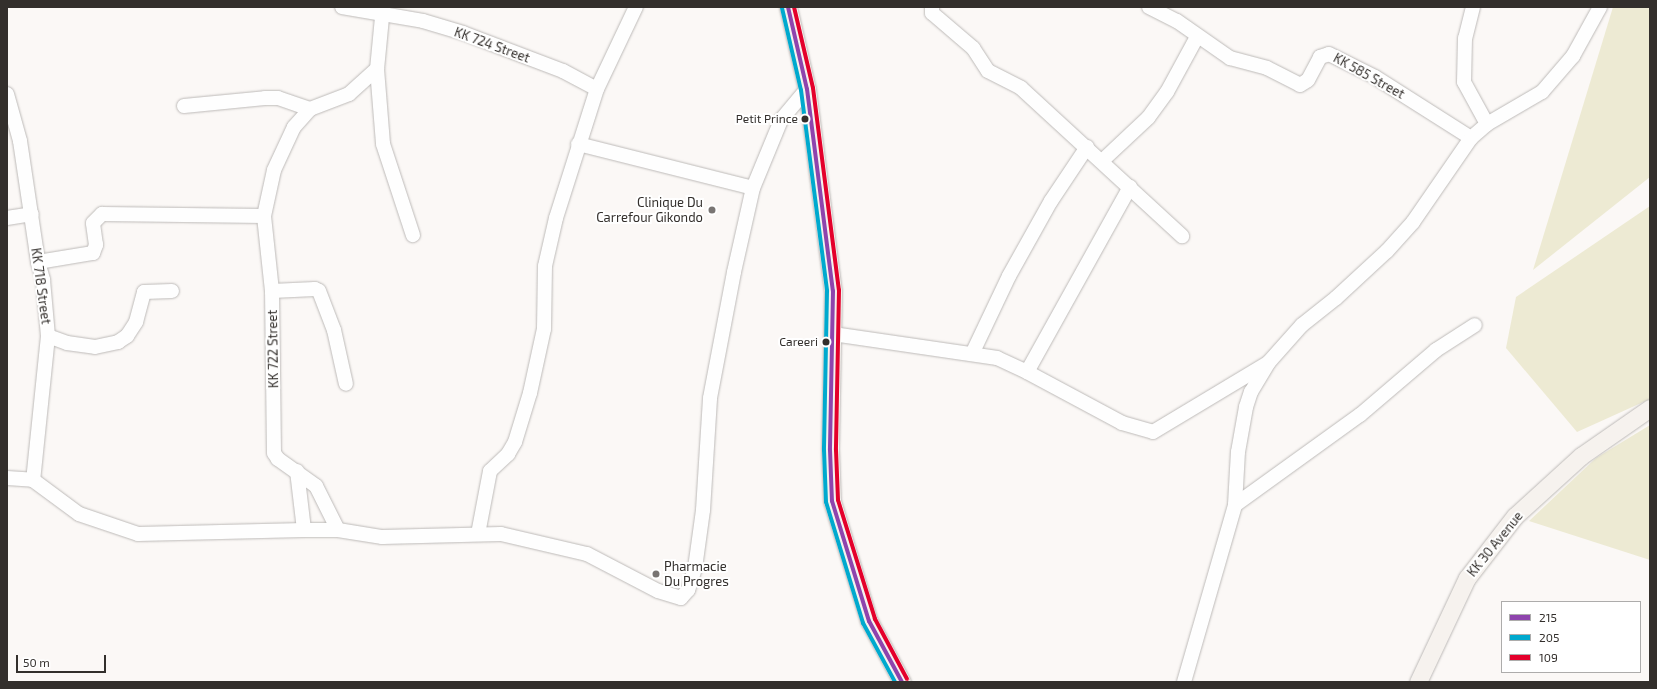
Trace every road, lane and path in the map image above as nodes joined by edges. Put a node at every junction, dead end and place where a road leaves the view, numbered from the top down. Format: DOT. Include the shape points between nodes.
graph roads {
  1 [pos="342,7"];
  2 [pos="636,7"];
  3 [pos="788,7"];
  4 [pos="932,7"];
  5 [pos="1473,7"];
  6 [pos="1600,7"];
  7 [pos="1158,9"];
  8 [pos="383,10"];
  9 [pos="1197,37"];
  10 [pos="377,69"];
  11 [pos="597,89"];
  12 [pos="806,89"];
  13 [pos="7,94"];
  14 [pos="184,106"];
  15 [pos="310,109"];
  16 [pos="1487,124"];
  17 [pos="1471,138"];
  18 [pos="578,144"];
  19 [pos="1087,147"];
  20 [pos="1102,161"];
  21 [pos="1130,187"];
  22 [pos="753,188"];
  23 [pos="32,214"];
  24 [pos="264,216"];
  25 [pos="7,218"];
  26 [pos="412,235"];
  27 [pos="1182,236"];
  28 [pos="38,262"];
  29 [pos="172,291"];
  30 [pos="272,291"];
  31 [pos="1475,325"];
  32 [pos="833,334"];
  33 [pos="48,336"];
  34 [pos="972,354"];
  35 [pos="1269,362"];
  36 [pos="1027,372"];
  37 [pos="346,384"];
  38 [pos="1650,408"];
  39 [pos="297,471"];
  40 [pos="7,478"];
  41 [pos="33,480"];
  42 [pos="1235,505"];
  43 [pos="304,530"];
  44 [pos="338,530"];
  45 [pos="478,534"];
  46 [pos="902,682"];
  47 [pos="1184,682"];
  48 [pos="1418,682"];
  1 -- 8 [label="street, KK 724 Street"];
  2 -- 11 [label="street"];
  3 -- 12 [label="main road"];
  4 -- 19 [label="street" via="932,13 973,48 988,71 1021,88"];
  5 -- 16 [label="street" via="1465,38 1464,82"];
  6 -- 16 [label="street" via="1573,56 1542,92"];
  7 -- 9 [label="street, KK 585 Street"];
  8 -- 10 [label="street"];
  8 -- 11 [label="street, KK 724 Street" via="463,33 563,71"];
  9 -- 17 [label="street, KK 585 Street" via="1230,58 1267,68 1300,85 1308,80 1320,57 1329,54 1375,77"];
  9 -- 20 [label="street" via="1167,92 1148,118"];
  10 -- 15 [label="street, KK 722 Street" via="349,94"];
  10 -- 26 [label="street" via="383,144"];
  11 -- 18 [label="street"];
  12 -- 22 [label="street" via="781,120"];
  12 -- 32 [label="main road" via="833,292"];
  13 -- 23 [label="street, KK 718 Street" via="14,113"];
  14 -- 15 [label="street" via="278,98"];
  15 -- 24 [label="street, KK 722 Street" via="294,126 278,157"];
  16 -- 17 [label="street"];
  17 -- 35 [label="street" via="1413,222 1387,251 1302,325"];
  18 -- 22 [label="street"];
  18 -- 45 [label="street" via="547,247 544,329 530,393 515,442 508,454 490,472"];
  19 -- 20 [label="street"];
  19 -- 34 [label="street" via="1051,201 1012,269"];
  20 -- 21 [label="street"];
  21 -- 27 [label="street"];
  21 -- 36 [label="street"];
  22 -- 45 [label="street" via="710,398 703,510 695,568 688,590 682,598 658,591 587,554 534,540 501,534"];
  23 -- 25 [label="street"];
  23 -- 28 [label="street, KK 718 Street"];
  24 -- 28 [label="street" via="102,214 93,223 96,245 93,252"];
  24 -- 30 [label="street, KK 722 Street"];
  28 -- 33 [label="street, KK 718 Street" via="43,280"];
  29 -- 33 [label="street" via="144,292 136,322 127,336 118,342 95,347 67,343"];
  30 -- 37 [label="street" via="319,291 334,330"];
  30 -- 39 [label="street, KK 722 Street" via="274,453 278,459"];
  31 -- 42 [label="street" via="1436,350 1360,415"];
  32 -- 34 [label="street"];
  32 -- 46 [label="main road" via="830,450 832,500 869,621"];
  33 -- 41 [label="street, KK 718 Street"];
  34 -- 36 [label="street" via="996,358"];
  35 -- 36 [label="street" via="1153,432 1122,423"];
  35 -- 42 [label="street" via="1251,392 1243,420"];
  38 -- 48 [label="main road, KK 30 Avenue" via="1581,456 1515,516 1467,578"];
  39 -- 43 [label="street"];
  39 -- 44 [label="street, KK 722 Street" via="316,486"];
  40 -- 41 [label="street"];
  41 -- 43 [label="street" via="79,514 138,534"];
  42 -- 47 [label="street"];
  43 -- 44 [label="street"];
  44 -- 45 [label="street" via="382,537"];
}
